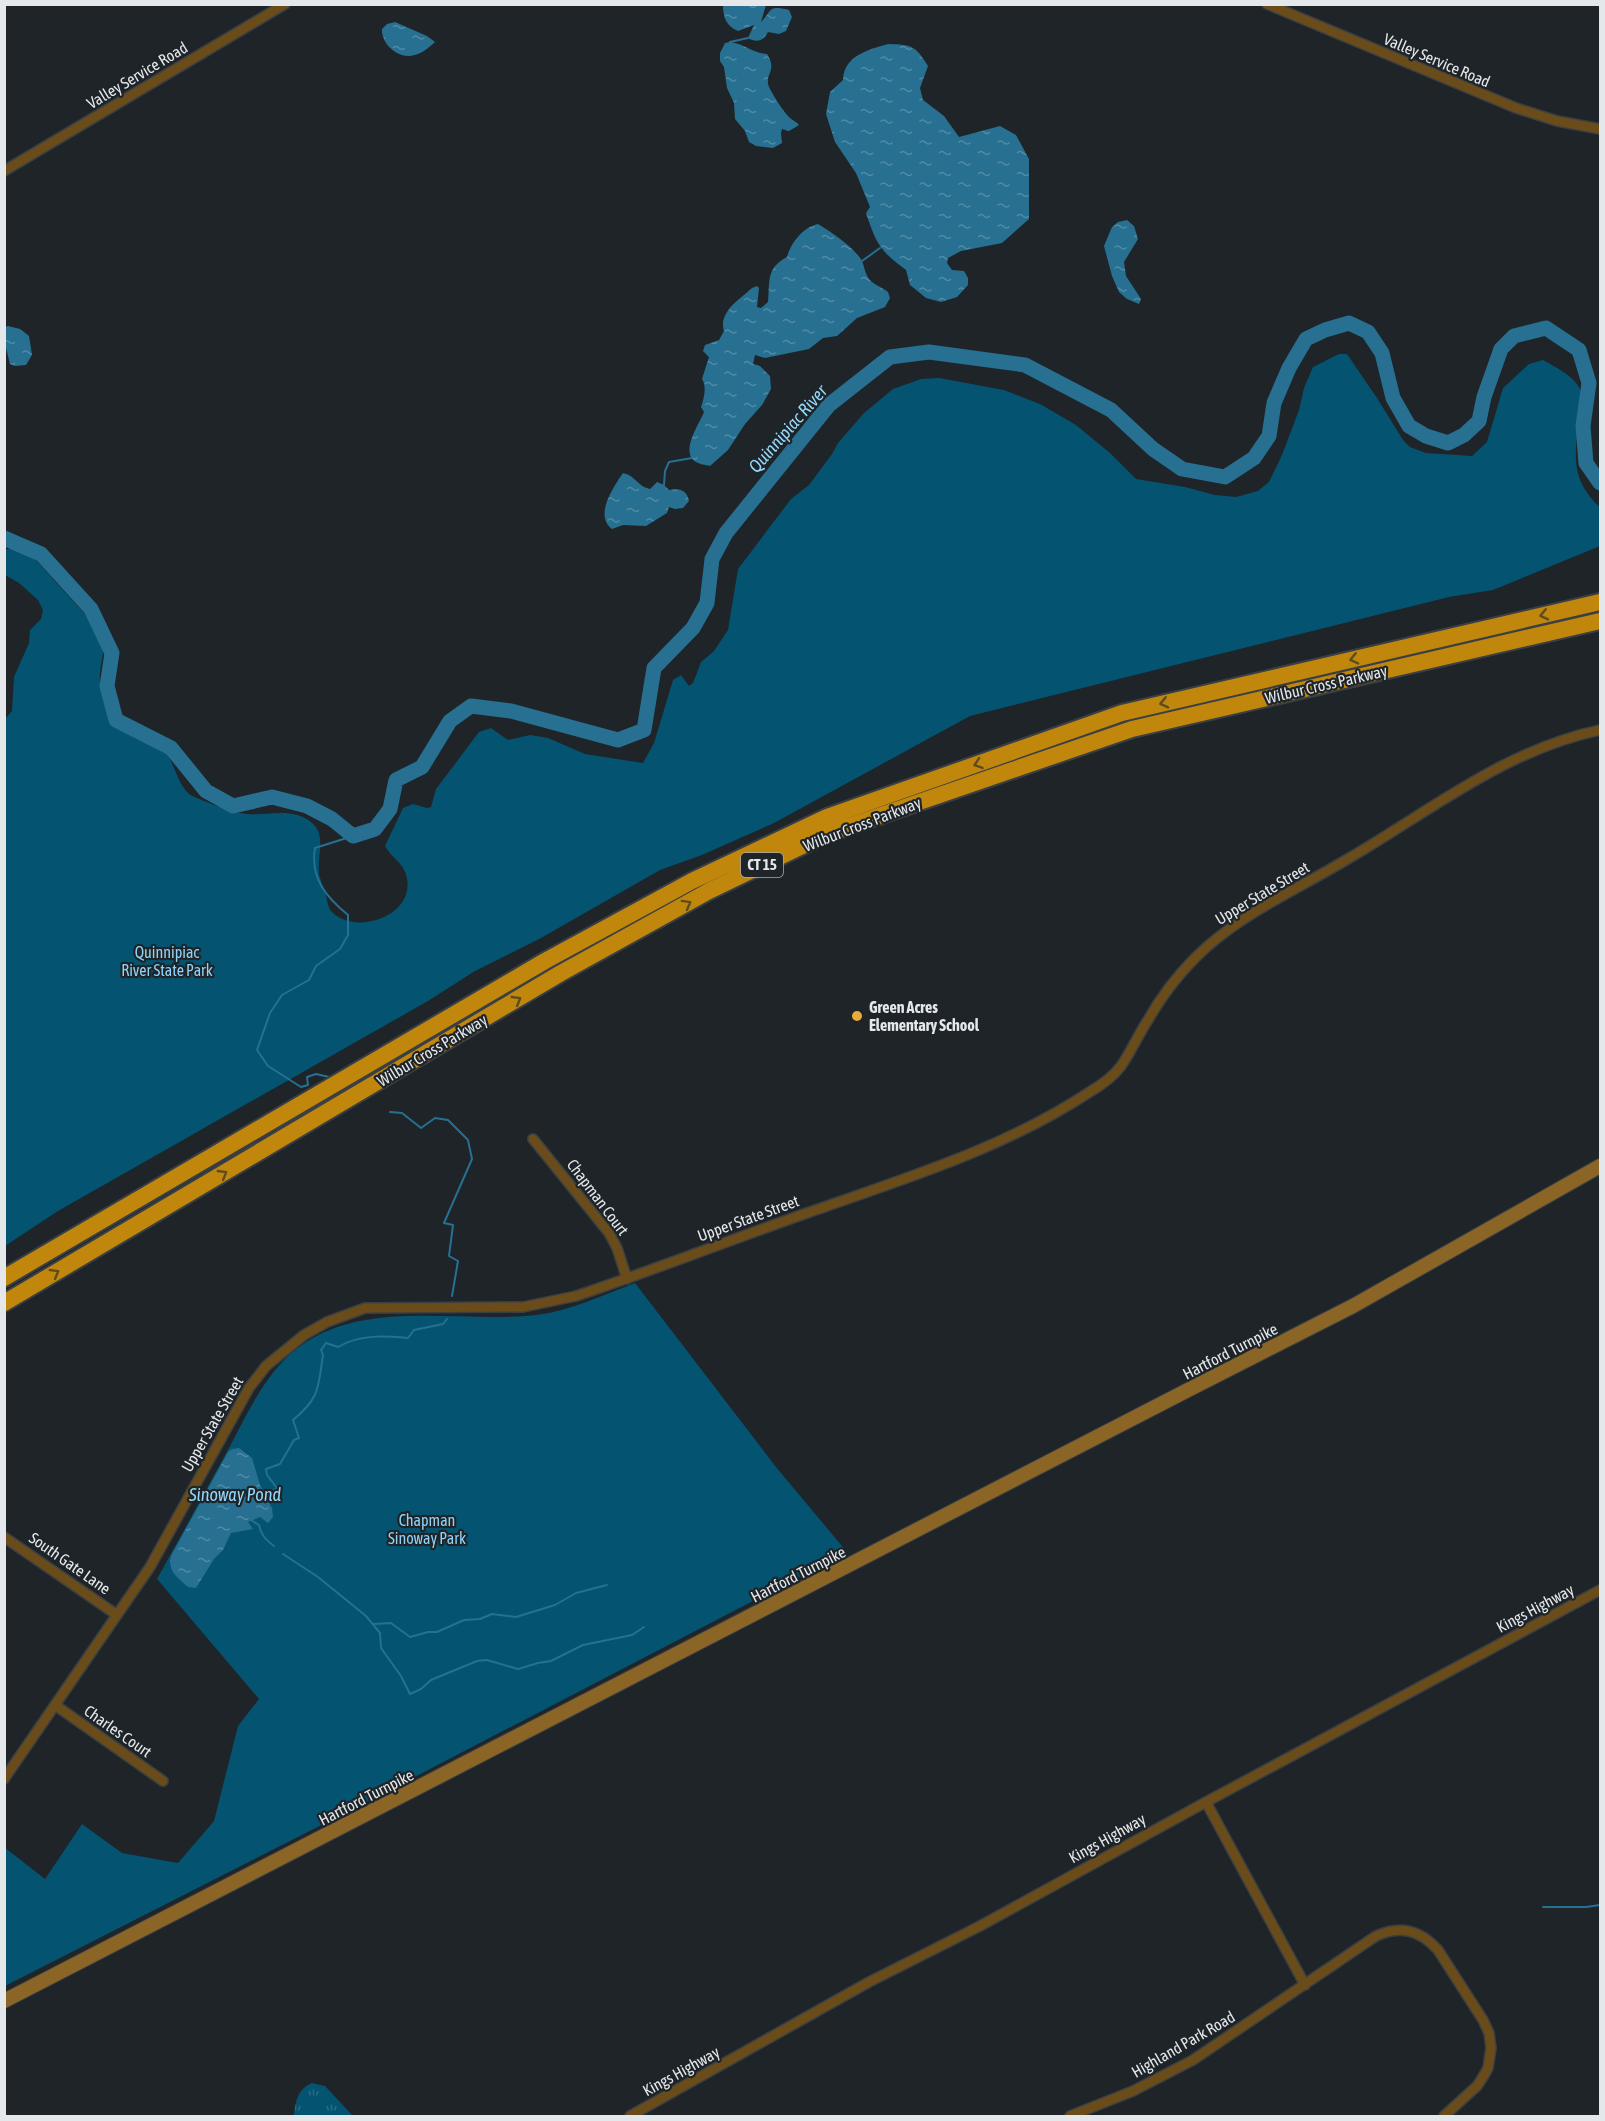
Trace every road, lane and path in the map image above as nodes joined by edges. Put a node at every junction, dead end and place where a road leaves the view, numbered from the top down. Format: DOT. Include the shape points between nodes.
graph roads {
  1 [pos="285,4"];
  2 [pos="1267,4"];
  3 [pos="1600,129"];
  4 [pos="4,171"];
  5 [pos="1600,602"];
  6 [pos="1600,621"];
  7 [pos="1600,730"];
  8 [pos="533,1139"];
  9 [pos="1600,1166"];
  10 [pos="4,1278"];
  11 [pos="627,1279"];
  12 [pos="4,1303"];
  13 [pos="4,1537"];
  14 [pos="1600,1590"];
  15 [pos="117,1615"];
  16 [pos="56,1705"];
  17 [pos="4,1779"];
  18 [pos="164,1781"];
  19 [pos="1206,1802"];
  20 [pos="1305,1984"];
  21 [pos="4,2001"];
  22 [pos="630,2116"];
  23 [pos="1070,2116"];
  24 [pos="1444,2116"];
  1 -- 4 [label="street, Valley Service Road"];
  2 -- 3 [label="street, Valley Service Road" via="1516,108"];
  5 -- 10 [label="highway, Wilbur Cross Parkway / CT 15, one-way" via="1122,713 827,817 692,881 545,961"];
  12 -- 6 [label="highway, Wilbur Cross Parkway / CT 15, one-way" via="561,973 709,891 829,833 1132,729"];
  7 -- 11 [label="street, Upper State Street" via="1576,735 1503,764 1243,918 1223,932 1175,980 1120,1067 1108,1079 1036,1123 949,1162"];
  8 -- 11 [label="street, Chapman Court" via="609,1233"];
  9 -- 21 [label="main road, Hartford Turnpike" via="1353,1306"];
  11 -- 15 [label="street, Upper State Street" via="576,1296 523,1307 365,1308 327,1322 287,1346 249,1388 150,1567"];
  13 -- 15 [label="street, South Gate Lane"];
  14 -- 19 [label="street, Kings Highway"];
  15 -- 16 [label="street, Upper State Street"];
  16 -- 17 [label="street, Upper State Street"];
  16 -- 18 [label="street, Charles Court"];
  19 -- 20 [label="street"];
  19 -- 22 [label="street, Kings Highway" via="869,1982"];
  20 -- 23 [label="street, Highland Park Road" via="1193,2060 1131,2092"];
  20 -- 24 [label="street, Highland Park Road" via="1385,1932 1404,1930 1428,1940 1451,1970 1490,2037 1488,2067 1483,2077"];
}
